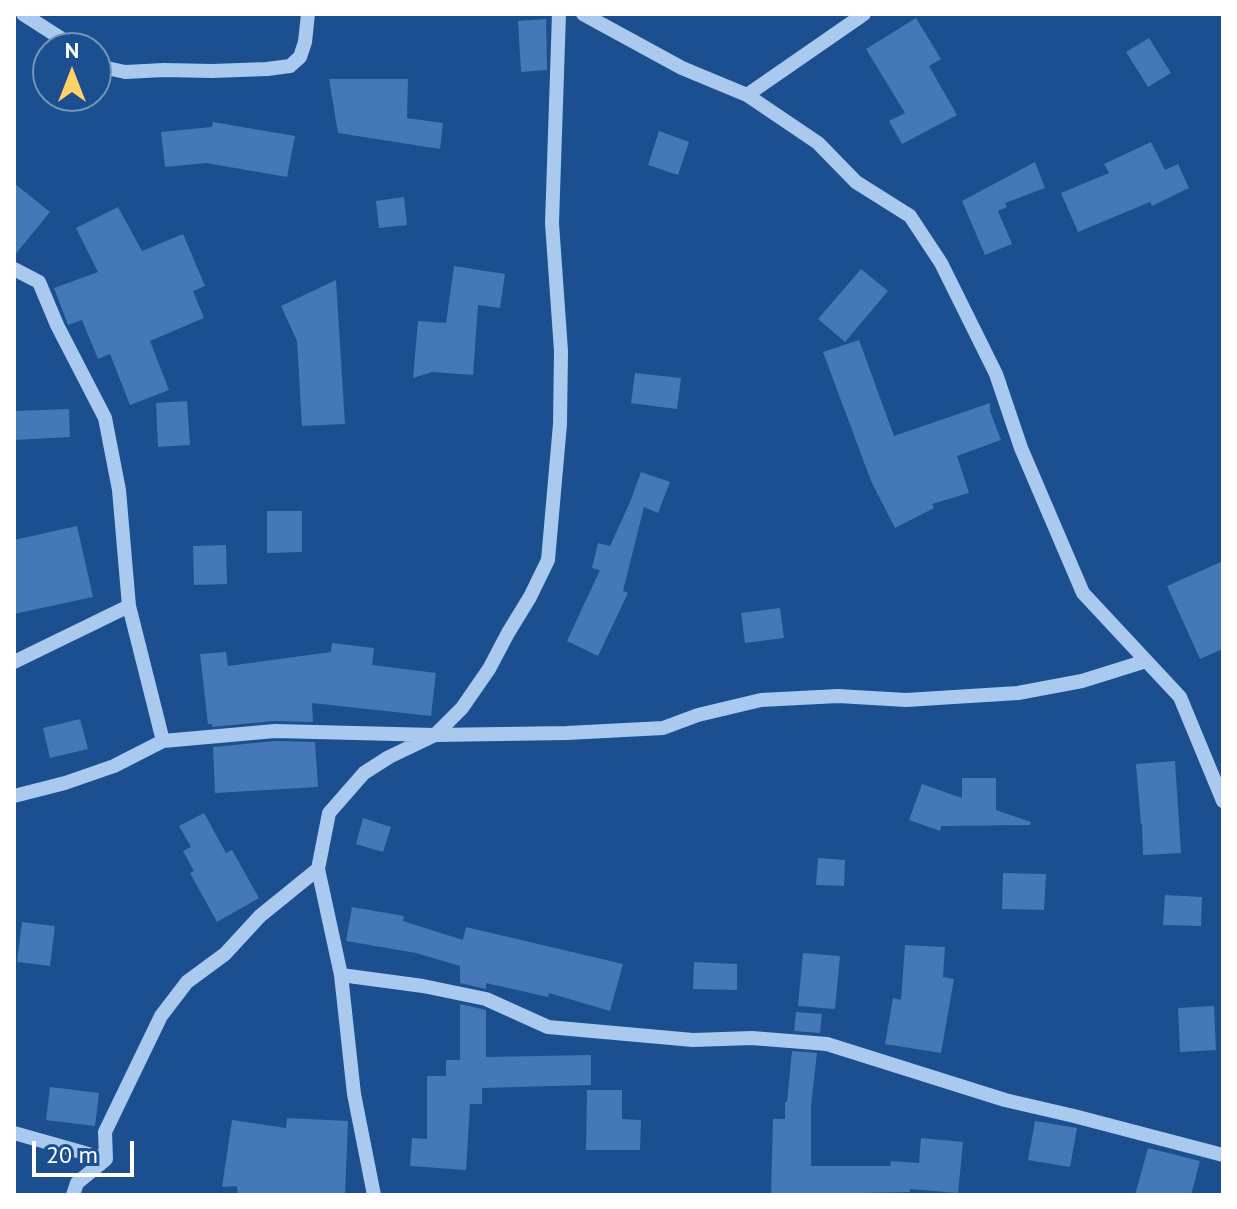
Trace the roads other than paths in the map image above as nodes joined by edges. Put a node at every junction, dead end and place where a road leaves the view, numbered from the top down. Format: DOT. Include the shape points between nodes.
graph roads {
  1 [pos="23,14"];
  2 [pos="308,14"];
  3 [pos="559,14"];
  4 [pos="583,14"];
  5 [pos="864,14"];
  6 [pos="51,32"];
  7 [pos="112,69"];
  8 [pos="747,95"];
  9 [pos="14,269"];
  10 [pos="129,606"];
  11 [pos="1146,661"];
  12 [pos="14,662"];
  13 [pos="435,735"];
  14 [pos="163,741"];
  15 [pos="14,796"];
  16 [pos="1223,801"];
  17 [pos="318,869"];
  18 [pos="341,975"];
  19 [pos="14,1133"];
  20 [pos="1223,1155"];
  21 [pos="106,1159"];
  22 [pos="73,1195"];
  23 [pos="374,1195"];
  1 -- 6 [label="street"];
  2 -- 7 [label="street" via="300,57 290,66"];
  3 -- 13 [label="street" via="552,223 560,424 548,560 489,669"];
  4 -- 8 [label="street" via="682,68"];
  5 -- 8 [label="street"];
  8 -- 11 [label="street" via="818,143 856,182 910,216 941,263 996,374 1021,448 1083,593"];
  9 -- 10 [label="street" via="39,282 105,418 119,490"];
  10 -- 12 [label="street"];
  10 -- 14 [label="street"];
  11 -- 13 [label="street" via="1018,693 761,700 663,728"];
  11 -- 16 [label="street" via="1180,697"];
  13 -- 14 [label="street" via="275,731"];
  13 -- 17 [label="street" via="364,773 329,813"];
  14 -- 15 [label="street" via="114,766"];
  17 -- 18 [label="street"];
  17 -- 21 [label="street" via="187,982 161,1016 105,1132"];
  18 -- 20 [label="street" via="486,999 548,1027 693,1040 827,1044 1005,1100"];
  18 -- 23 [label="street" via="354,1094"];
  19 -- 21 [label="street"];
  21 -- 22 [label="street" via="77,1183"];
}
